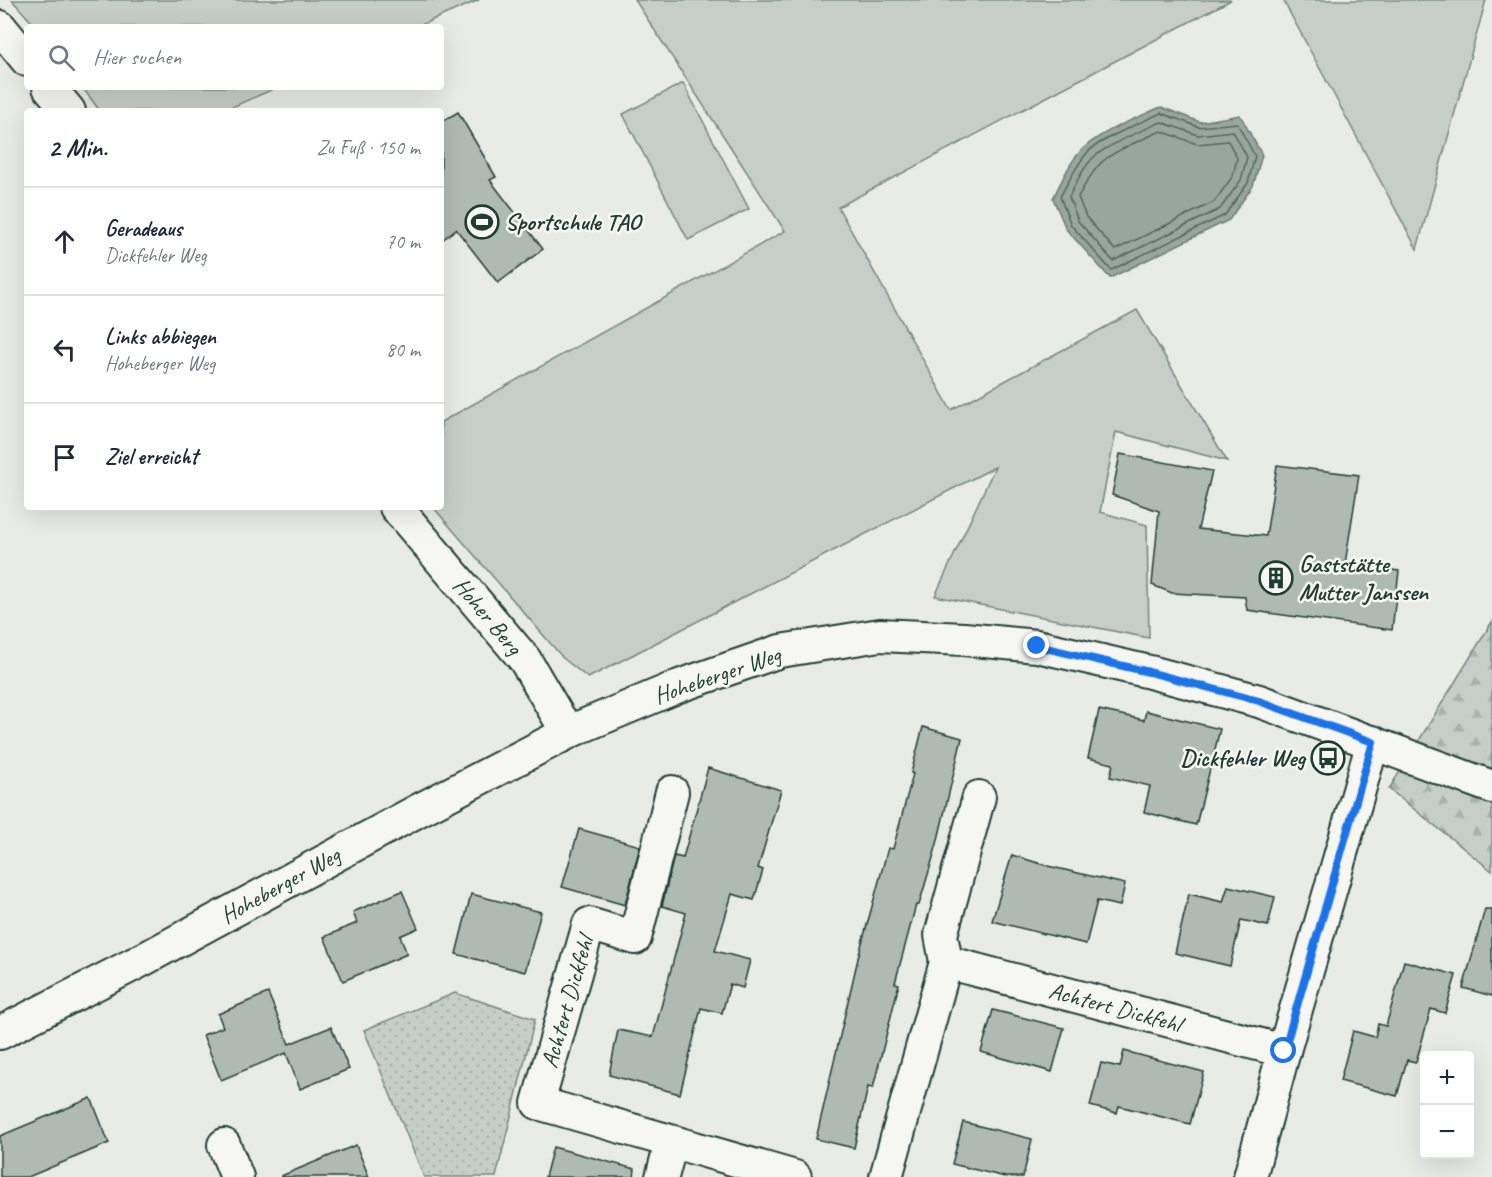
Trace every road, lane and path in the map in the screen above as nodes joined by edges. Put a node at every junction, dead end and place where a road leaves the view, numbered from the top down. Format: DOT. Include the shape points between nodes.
graph roads {
  1 [pos="0,27"];
  2 [pos="24,56"];
  3 [pos="52,90"];
  4 [pos="66,108"];
  5 [pos="399,510"];
  6 [pos="571,731"];
  7 [pos="1373,742"];
  8 [pos="1492,787"];
  9 [pos="672,792"];
  10 [pos="979,797"];
  11 [pos="946,962"];
  12 [pos="0,1033"];
  13 [pos="1284,1051"];
  14 [pos="672,1143"];
  15 [pos="224,1145"];
  16 [pos="237,1177"];
  17 [pos="662,1177"];
  18 [pos="795,1177"];
  19 [pos="885,1177"];
  20 [pos="1250,1177"];
  1 -- 2 [label="street"];
  3 -- 4 [label="street"];
  5 -- 6 [label="street, Hoher Berg" via="525,660 559,718"];
  6 -- 7 [label="street, Hoheberger Weg" via="679,686 780,651 880,635 1048,648 1259,701"];
  6 -- 12 [label="street, Hoheberger Weg"];
  7 -- 8 [label="street, Hoheberger Weg"];
  7 -- 13 [label="street"];
  9 -- 14 [label="street, Achtert Dickfehl" via="635,938 589,924 538,1103"];
  10 -- 11 [label="street" via="941,935"];
  11 -- 13 [label="street, Achtert Dickfehl"];
  11 -- 19 [label="street"];
  13 -- 20 [label="street"];
  14 -- 17 [label="street"];
  14 -- 18 [label="street, Achtert Dickfehl"];
  15 -- 16 [label="street"];
}
